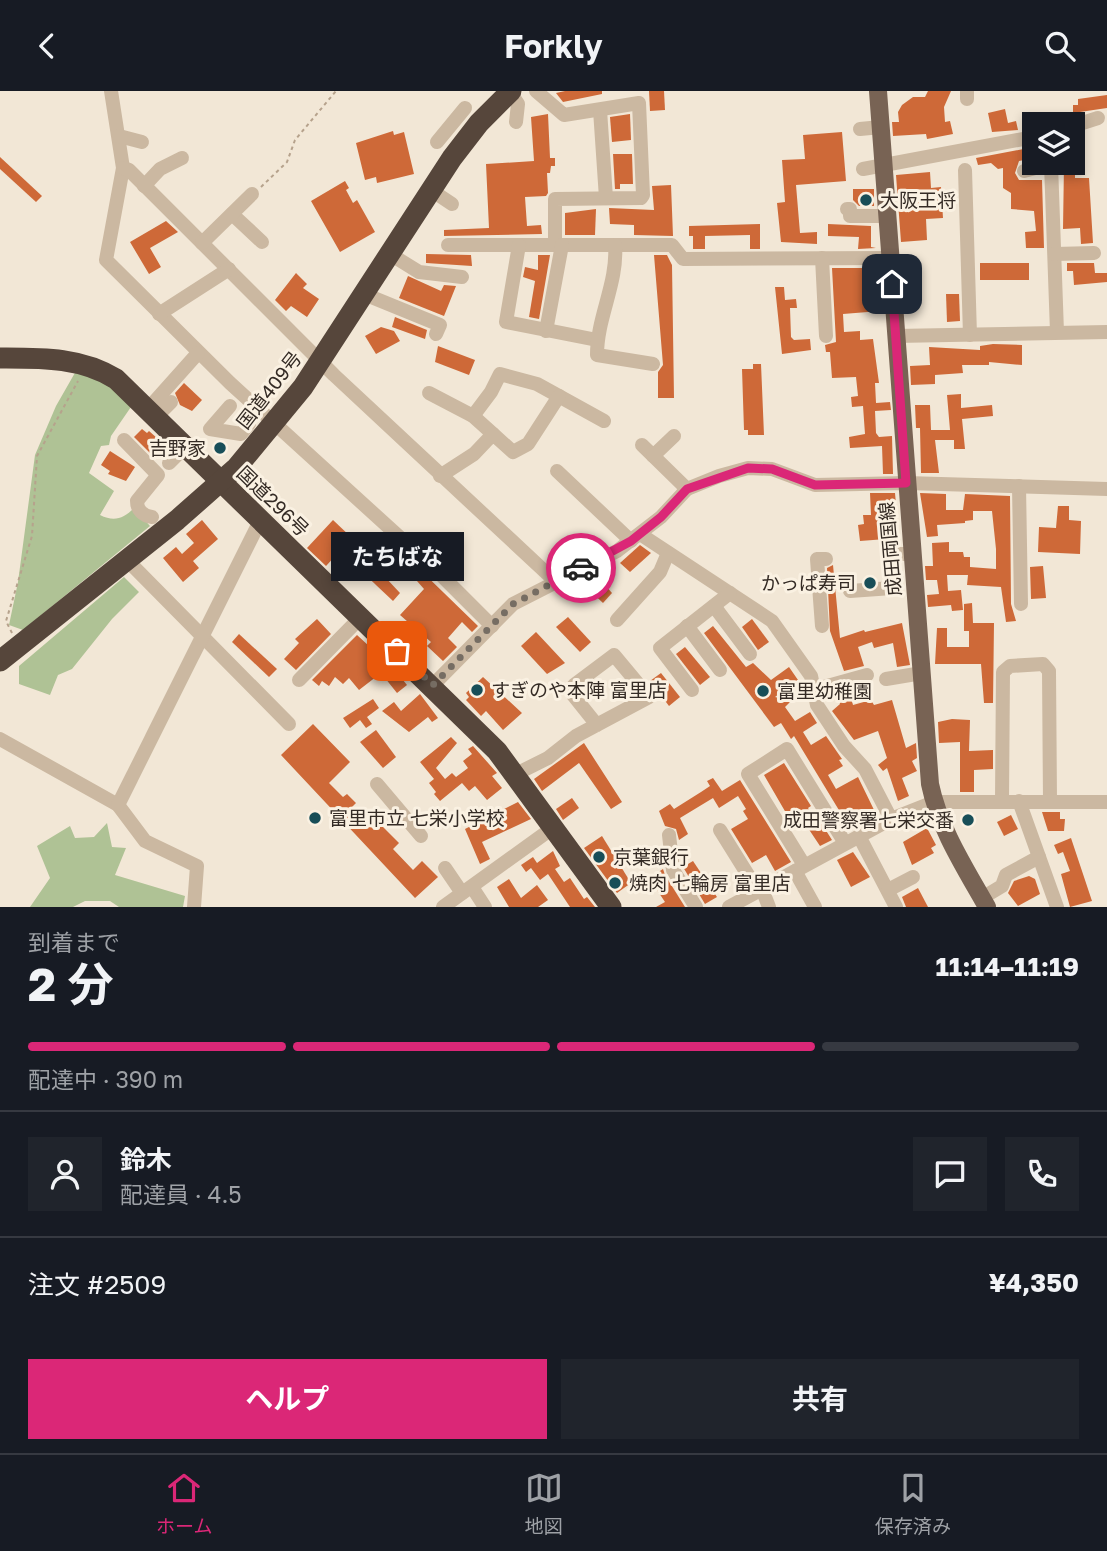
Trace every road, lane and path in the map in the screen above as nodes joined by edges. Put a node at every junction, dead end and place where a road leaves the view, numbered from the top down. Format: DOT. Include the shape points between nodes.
graph roads {
  1 [pos="111,91"];
  2 [pos="337,91"];
  3 [pos="536,91"];
  4 [pos="878,91"];
  5 [pos="510,92"];
  6 [pos="600,110"];
  7 [pos="1098,118"];
  8 [pos="516,122"];
  9 [pos="1085,122"];
  10 [pos="881,127"];
  11 [pos="860,129"];
  12 [pos="118,136"];
  13 [pos="1022,139"];
  14 [pos="142,142"];
  15 [pos="886,156"];
  16 [pos="182,158"];
  17 [pos="123,168"];
  18 [pos="863,169"];
  19 [pos="965,170"];
  20 [pos="1052,175"];
  21 [pos="144,186"];
  22 [pos="252,194"];
  23 [pos="424,194"];
  24 [pos="606,198"];
  25 [pos="452,204"];
  26 [pos="847,209"];
  27 [pos="232,213"];
  28 [pos="887,216"];
  29 [pos="262,242"];
  30 [pos="202,243"];
  31 [pos="448,245"];
  32 [pos="519,245"];
  33 [pos="559,245"];
  34 [pos="615,245"];
  35 [pos="1094,253"];
  36 [pos="390,254"];
  37 [pos="1055,254"];
  38 [pos="822,258"];
  39 [pos="891,258"];
  40 [pos="229,269"];
  41 [pos="462,277"];
  42 [pos="364,294"];
  43 [pos="159,314"];
  44 [pos="546,331"];
  45 [pos="1057,332"];
  46 [pos="1107,332"];
  47 [pos="436,334"];
  48 [pos="970,335"];
  49 [pos="826,336"];
  50 [pos="895,337"];
  51 [pos="597,340"];
  52 [pos="198,353"];
  53 [pos="0,358"];
  54 [pos="320,361"];
  55 [pos="87,364"];
  56 [pos="647,364"];
  57 [pos="429,393"];
  58 [pos="559,396"];
  59 [pos="171,402"];
  60 [pos="230,406"];
  61 [pos="152,414"];
  62 [pos="473,416"];
  63 [pos="604,421"];
  64 [pos="273,424"];
  65 [pos="251,432"];
  66 [pos="493,434"];
  67 [pos="674,436"];
  68 [pos="124,440"];
  69 [pos="185,447"];
  70 [pos="170,463"];
  71 [pos="557,471"];
  72 [pos="440,476"];
  73 [pos="221,482"];
  74 [pos="906,483"];
  75 [pos="1019,486"];
  76 [pos="687,489"];
  77 [pos="1107,489"];
  78 [pos="156,519"];
  79 [pos="260,521"];
  80 [pos="636,537"];
  81 [pos="668,553"];
  82 [pos="889,554"];
  83 [pos="911,554"];
  84 [pos="826,559"];
  85 [pos="127,560"];
  86 [pos="555,581"];
  87 [pos="892,588"];
  88 [pos="850,591"];
  89 [pos="730,593"];
  90 [pos="1021,604"];
  91 [pos="714,605"];
  92 [pos="361,617"];
  93 [pos="617,620"];
  94 [pos="492,626"];
  95 [pos="687,626"];
  96 [pos="822,626"];
  97 [pos="203,636"];
  98 [pos="19,646"];
  99 [pos="750,654"];
  100 [pos="0,661"];
  101 [pos="719,670"];
  102 [pos="922,673"];
  103 [pos="867,675"];
  104 [pos="886,679"];
  105 [pos="299,680"];
  106 [pos="433,685"];
  107 [pos="692,690"];
  108 [pos="814,690"];
  109 [pos="289,724"];
  110 [pos="597,725"];
  111 [pos="0,739"];
  112 [pos="516,774"];
  113 [pos="377,784"];
  114 [pos="1002,800"];
  115 [pos="1019,801"];
  116 [pos="1050,801"];
  117 [pos="934,802"];
  118 [pos="1107,802"];
  119 [pos="118,804"];
  120 [pos="891,819"];
  121 [pos="554,827"];
  122 [pos="720,830"];
  123 [pos="669,835"];
  124 [pos="421,836"];
  125 [pos="859,836"];
  126 [pos="845,843"];
  127 [pos="1039,857"];
  128 [pos="445,868"];
  129 [pos="800,868"];
  130 [pos="914,877"];
  131 [pos="467,890"];
  132 [pos="760,890"];
  133 [pos="888,890"];
  134 [pos="984,902"];
  135 [pos="194,907"];
  136 [pos="443,907"];
  137 [pos="485,907"];
  138 [pos="611,907"];
  139 [pos="696,907"];
  140 [pos="729,907"];
  141 [pos="769,907"];
  142 [pos="815,907"];
  143 [pos="897,907"];
  144 [pos="1057,907"];
  1 -- 12 [label="street"];
  2 -- 22 [label="path" via="295,140 287,162"];
  3 -- 6 [label="street" via="564,115"];
  4 -- 10 [label="main road, 成田両国線"];
  5 -- 8 [label="street" via="519,104"];
  5 -- 23 [label="highway, 国道409号" via="471,114 444,149"];
  6 -- 24 [label="street"];
  6 -- 24 [label="street" via="639,103 641,120 643,195"];
  7 -- 9 [label="street"];
  10 -- 11 [label="street"];
  10 -- 15 [label="main road, 成田両国線"];
  12 -- 14 [label="street"];
  12 -- 17 [label="street"];
  13 -- 15 [label="street"];
  15 -- 18 [label="street"];
  15 -- 28 [label="main road, 成田両国線"];
  16 -- 21 [label="street" via="160,169"];
  17 -- 21 [label="street"];
  17 -- 43 [label="street" via="106,260"];
  19 -- 48 [label="street"];
  20 -- 37 [label="street"];
  21 -- 30 [label="street"];
  22 -- 27 [label="street"];
  23 -- 25 [label="street"];
  23 -- 36 [label="highway, 国道409号" via="406,218"];
  24 -- 33 [label="street" via="555,199"];
  26 -- 28 [label="street" via="850,216"];
  27 -- 29 [label="street"];
  27 -- 30 [label="street"];
  28 -- 39 [label="main road, 成田両国線"];
  30 -- 40 [label="street"];
  31 -- 32 [label="street"];
  32 -- 33 [label="street"];
  32 -- 44 [label="street" via="506,322"];
  33 -- 34 [label="street"];
  33 -- 44 [label="street"];
  34 -- 38 [label="street" via="672,245 683,259"];
  34 -- 51 [label="street" via="615,270"];
  35 -- 37 [label="street"];
  36 -- 41 [label="street" via="419,272"];
  36 -- 42 [label="highway, 国道409号"];
  37 -- 45 [label="street"];
  38 -- 39 [label="street"];
  38 -- 49 [label="street"];
  39 -- 50 [label="main road, 成田両国線"];
  40 -- 43 [label="street"];
  40 -- 54 [label="street"];
  42 -- 47 [label="street" via="440,325"];
  42 -- 54 [label="highway, 国道409号"];
  43 -- 52 [label="street"];
  44 -- 51 [label="street"];
  45 -- 46 [label="street"];
  45 -- 48 [label="street"];
  48 -- 50 [label="street"];
  50 -- 74 [label="main road, 成田両国線"];
  51 -- 56 [label="street" via="597,355"];
  52 -- 61 [label="street"];
  52 -- 64 [label="street"];
  53 -- 55 [label="highway, 国道296号"];
  54 -- 64 [label="highway, 国道409号"];
  54 -- 72 [label="street"];
  55 -- 61 [label="highway, 国道296号" via="116,379"];
  55 -- 98 [label="path" via="37,456 32,535 6,621"];
  57 -- 62 [label="street"];
  58 -- 62 [label="street" via="500,373"];
  58 -- 63 [label="street"];
  58 -- 66 [label="street" via="528,444 513,452"];
  59 -- 61 [label="street"];
  60 -- 65 [label="street" via="210,429"];
  61 -- 69 [label="highway, 国道296号"];
  62 -- 66 [label="street"];
  64 -- 65 [label="highway, 国道409号"];
  64 -- 94 [label="street"];
  65 -- 73 [label="highway, 国道409号"];
  66 -- 72 [label="street" via="474,454"];
  67 -- 76 [label="street" via="647,450"];
  68 -- 78 [label="street" via="158,475 137,501 138,509"];
  69 -- 70 [label="street"];
  69 -- 73 [label="highway, 国道296号"];
  71 -- 80 [label="street"];
  72 -- 86 [label="street"];
  73 -- 78 [label="highway, 国道409号"];
  73 -- 79 [label="highway, 国道296号"];
  74 -- 75 [label="street"];
  74 -- 76 [label="street" via="824,489 772,469 748,468"];
  74 -- 83 [label="main road, 成田両国線"];
  75 -- 77 [label="street"];
  75 -- 90 [label="street"];
  76 -- 80 [label="street"];
  78 -- 85 [label="highway, 国道409号"];
  79 -- 92 [label="highway, 国道296号"];
  79 -- 97 [label="street"];
  80 -- 81 [label="street"];
  80 -- 86 [label="street"];
  81 -- 89 [label="street"];
  81 -- 93 [label="street" via="660,572"];
  82 -- 83 [label="street"];
  83 -- 102 [label="main road, 成田両国線"];
  84 -- 96 [label="street" via="817,559"];
  85 -- 97 [label="street"];
  85 -- 98 [label="highway, 国道409号"];
  86 -- 94 [label="street" via="513,604"];
  87 -- 88 [label="street"];
  89 -- 91 [label="street"];
  89 -- 108 [label="street" via="772,621 811,676"];
  91 -- 95 [label="street"];
  91 -- 99 [label="street"];
  92 -- 105 [label="street"];
  92 -- 106 [label="highway, 国道296号"];
  94 -- 106 [label="street"];
  95 -- 101 [label="street"];
  95 -- 107 [label="street" via="660,648"];
  97 -- 109 [label="street"];
  97 -- 119 [label="street"];
  98 -- 100 [label="highway, 国道409号"];
  102 -- 104 [label="street"];
  102 -- 117 [label="main road, 成田両国線" via="931,707"];
  103 -- 108 [label="street"];
  106 -- 112 [label="highway, 国道296号"];
  108 -- 120 [label="street" via="817,705 865,769"];
  110 -- 110 [label="street" via="649,697 614,655 574,685 573,695"];
  110 -- 112 [label="street"];
  111 -- 119 [label="street"];
  112 -- 121 [label="highway, 国道296号"];
  113 -- 124 [label="street"];
  114 -- 115 [label="street"];
  114 -- 116 [label="street" via="1003,672 1010,666 1043,664 1049,671"];
  114 -- 117 [label="street"];
  115 -- 116 [label="street"];
  115 -- 127 [label="street"];
  116 -- 118 [label="street"];
  117 -- 120 [label="street"];
  117 -- 134 [label="main road, 成田両国線" via="952,856 963,878"];
  119 -- 135 [label="street" via="145,841 197,866"];
  120 -- 125 [label="street"];
  121 -- 131 [label="street"];
  121 -- 138 [label="highway, 国道296号"];
  122 -- 132 [label="street"];
  123 -- 139 [label="street" via="673,870"];
  125 -- 126 [label="street"];
  125 -- 133 [label="street"];
  126 -- 129 [label="street"];
  126 -- 129 [label="street" via="787,749 748,773"];
  127 -- 134 [label="street" via="1006,875 1002,887"];
  127 -- 144 [label="street"];
  128 -- 131 [label="street"];
  129 -- 132 [label="street"];
  129 -- 142 [label="street"];
  130 -- 133 [label="street"];
  131 -- 136 [label="street"];
  131 -- 137 [label="street"];
  132 -- 140 [label="street"];
  132 -- 141 [label="street"];
  133 -- 143 [label="street"];
}
